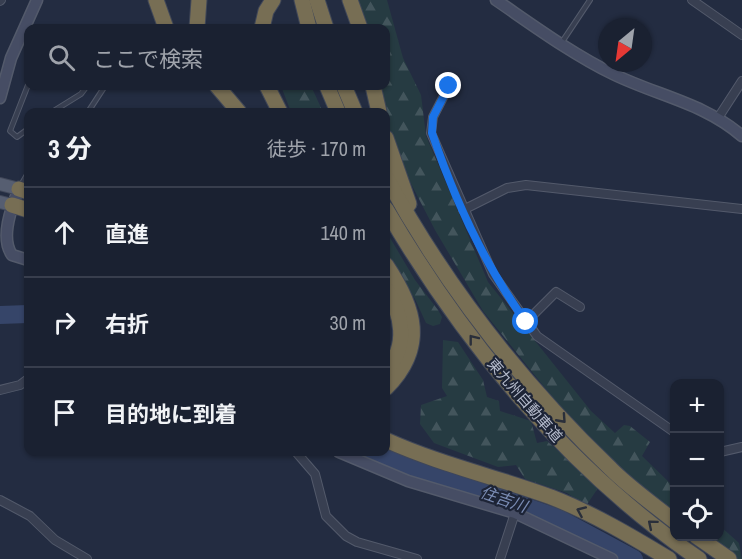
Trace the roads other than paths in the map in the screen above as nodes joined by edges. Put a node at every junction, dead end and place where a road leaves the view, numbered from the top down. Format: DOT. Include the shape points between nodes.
graph roads {
  1 [pos="37,0"];
  2 [pos="156,0"];
  3 [pos="199,0"];
  4 [pos="273,0"];
  5 [pos="302,0"];
  6 [pos="317,0"];
  7 [pos="350,0"];
  8 [pos="496,0"];
  9 [pos="590,0"];
  10 [pos="692,0"];
  11 [pos="26,24"];
  12 [pos="165,24"];
  13 [pos="197,24"];
  14 [pos="263,24"];
  15 [pos="308,24"];
  16 [pos="325,24"];
  17 [pos="359,24"];
  18 [pos="24,29"];
  19 [pos="742,35"];
  20 [pos="561,44"];
  21 [pos="742,81"];
  22 [pos="449,86"];
  23 [pos="26,90"];
  24 [pos="84,90"];
  25 [pos="102,90"];
  26 [pos="221,90"];
  27 [pos="269,90"];
  28 [pos="329,90"];
  29 [pos="346,90"];
  30 [pos="374,90"];
  31 [pos="0,98"];
  32 [pos="58,108"];
  33 [pos="91,108"];
  34 [pos="236,108"];
  35 [pos="278,108"];
  36 [pos="336,108"];
  37 [pos="353,108"];
  38 [pos="378,108"];
  39 [pos="718,118"];
  40 [pos="24,132"];
  41 [pos="742,136"];
  42 [pos="390,148"];
  43 [pos="0,184"];
  44 [pos="390,184"];
  45 [pos="24,190"];
  46 [pos="6,204"];
  47 [pos="742,208"];
  48 [pos="24,209"];
  49 [pos="463,210"];
  50 [pos="390,216"];
  51 [pos="2,232"];
  52 [pos="24,259"];
  53 [pos="433,259"];
  54 [pos="390,272"];
  55 [pos="390,297"];
  56 [pos="580,308"];
  57 [pos="526,322"];
  58 [pos="390,363"];
  59 [pos="24,382"];
  60 [pos="390,384"];
  61 [pos="0,390"];
  62 [pos="670,429"];
  63 [pos="390,442"];
  64 [pos="742,447"];
  65 [pos="724,451"];
  66 [pos="299,456"];
  67 [pos="349,456"];
  68 [pos="0,500"];
  69 [pos="515,513"];
  70 [pos="670,517"];
  71 [pos="702,541"];
  72 [pos="87,559"];
  73 [pos="417,559"];
  74 [pos="500,559"];
  75 [pos="612,559"];
  76 [pos="669,559"];
  77 [pos="699,559"];
  78 [pos="729,559"];
  1 -- 11 [label="street"];
  2 -- 12 [label="highway"];
  3 -- 13 [label="highway"];
  4 -- 14 [label="highway"];
  5 -- 15 [label="highway"];
  6 -- 16 [label="highway"];
  7 -- 17 [label="highway"];
  8 -- 20 [label="street"];
  9 -- 20 [label="lane"];
  10 -- 19 [label="street"];
  18 -- 31 [label="street"];
  20 -- 39 [label="street" via="615,75 688,102"];
  21 -- 39 [label="street"];
  22 -- 49 [label="street" via="433,117 432,133"];
  23 -- 40 [label="lane" via="10,131 17,137"];
  24 -- 32 [label="lane"];
  25 -- 33 [label="lane"];
  26 -- 34 [label="highway"];
  27 -- 35 [label="highway"];
  28 -- 36 [label="highway"];
  29 -- 37 [label="highway"];
  30 -- 38 [label="highway"];
  39 -- 41 [label="street"];
  42 -- 53 [label="highway"];
  43 -- 45 [label="main road"];
  44 -- 53 [label="highway, 東九州自動車道"];
  45 -- 46 [label="street"];
  46 -- 48 [label="highway"];
  46 -- 51 [label="street"];
  47 -- 49 [label="street" via="526,185 507,188"];
  49 -- 57 [label="street" via="493,274"];
  77 -- 50 [label="highway, 東九州自動車道, one-way" via="608,487 549,430 455,316"];
  51 -- 52 [label="street" via="9,253"];
  53 -- 70 [label="highway, 東九州自動車道, one-way" via="524,377 568,426 612,470"];
  54 -- 60 [label="highway" via="403,294 414,330 409,357"];
  55 -- 58 [label="highway" via="401,329 397,352"];
  56 -- 57 [label="street" via="556,292"];
  57 -- 62 [label="street" via="543,342"];
  59 -- 61 [label="street"];
  76 -- 63 [label="highway, one-way" via="552,498"];
  64 -- 65 [label="street"];
  66 -- 73 [label="street" via="315,474 326,516 346,536"];
  67 -- 69 [label="street" via="408,481"];
  68 -- 72 [label="street" via="30,516 55,540"];
  69 -- 74 [label="street"];
  69 -- 75 [label="street"];
  71 -- 78 [label="highway"];
}
